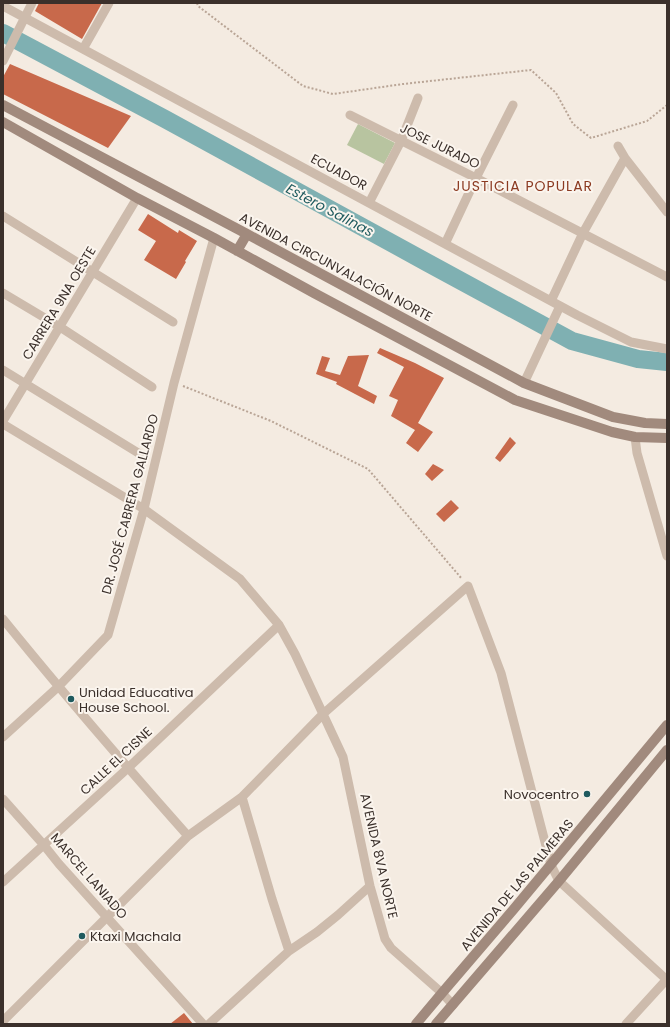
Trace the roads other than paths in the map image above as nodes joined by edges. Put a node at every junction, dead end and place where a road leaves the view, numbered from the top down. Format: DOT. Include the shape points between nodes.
graph roads {
  1 [pos="32,3"];
  2 [pos="109,3"];
  3 [pos="3,6"];
  4 [pos="24,20"];
  5 [pos="83,49"];
  6 [pos="3,61"];
  7 [pos="418,98"];
  8 [pos="3,105"];
  9 [pos="513,106"];
  10 [pos="350,115"];
  11 [pos="3,122"];
  12 [pos="401,141"];
  13 [pos="618,146"];
  14 [pos="625,158"];
  15 [pos="476,178"];
  16 [pos="137,198"];
  17 [pos="369,203"];
  18 [pos="667,212"];
  19 [pos="3,216"];
  20 [pos="583,233"];
  21 [pos="247,234"];
  22 [pos="214,238"];
  23 [pos="445,244"];
  24 [pos="237,251"];
  25 [pos="93,272"];
  26 [pos="667,277"];
  27 [pos="3,293"];
  28 [pos="551,301"];
  29 [pos="558,310"];
  30 [pos="173,322"];
  31 [pos="60,327"];
  32 [pos="667,350"];
  33 [pos="3,370"];
  34 [pos="524,382"];
  35 [pos="26,384"];
  36 [pos="152,387"];
  37 [pos="3,423"];
  38 [pos="667,424"];
  39 [pos="635,437"];
  40 [pos="667,438"];
  41 [pos="140,454"];
  42 [pos="144,509"];
  43 [pos="667,556"];
  44 [pos="3,620"];
  45 [pos="279,625"];
  46 [pos="58,687"];
  47 [pos="323,714"];
  48 [pos="667,725"];
  49 [pos="3,737"];
  50 [pos="667,750"];
  51 [pos="128,768"];
  52 [pos="242,797"];
  53 [pos="3,800"];
  54 [pos="188,836"];
  55 [pos="44,844"];
  56 [pos="551,865"];
  57 [pos="559,881"];
  58 [pos="3,882"];
  59 [pos="370,886"];
  60 [pos="108,917"];
  61 [pos="289,951"];
  62 [pos="667,979"];
  63 [pos="442,993"];
  64 [pos="453,1005"];
  65 [pos="3,1021"];
  66 [pos="203,1024"];
  67 [pos="209,1024"];
  68 [pos="416,1024"];
  69 [pos="436,1024"];
  70 [pos="626,1024"];
  1 -- 4 [label="street"];
  2 -- 5 [label="street"];
  3 -- 4 [label="street, ECUADOR"];
  4 -- 5 [label="street, ECUADOR"];
  4 -- 6 [label="street"];
  5 -- 17 [label="street, ECUADOR"];
  7 -- 12 [label="street"];
  8 -- 21 [label="main road, AVENIDA CIRCUNVALACIÓN NORTE"];
  9 -- 15 [label="street"];
  10 -- 12 [label="street, JOSE JURADO"];
  11 -- 16 [label="main road"];
  12 -- 15 [label="street, JOSE JURADO"];
  12 -- 17 [label="street"];
  13 -- 14 [label="street"];
  14 -- 18 [label="street"];
  14 -- 20 [label="street"];
  15 -- 20 [label="street, JOSE JURADO"];
  15 -- 23 [label="street"];
  16 -- 22 [label="main road"];
  16 -- 25 [label="street, CARRERA 9NA OESTE"];
  17 -- 23 [label="street, ECUADOR"];
  19 -- 25 [label="street"];
  20 -- 26 [label="street, JOSE JURADO"];
  20 -- 28 [label="street"];
  21 -- 24 [label="main road"];
  21 -- 34 [label="main road, AVENIDA CIRCUNVALACIÓN NORTE"];
  22 -- 24 [label="main road"];
  22 -- 42 [label="street, DR. JOSÉ CABRERA GALLARDO" via="174,383"];
  23 -- 28 [label="street, ECUADOR"];
  24 -- 39 [label="main road" via="515,400"];
  25 -- 30 [label="street"];
  25 -- 31 [label="street, CARRERA 9NA OESTE"];
  27 -- 31 [label="street"];
  28 -- 29 [label="street, ECUADOR"];
  29 -- 32 [label="street, ECUADOR" via="631,342"];
  29 -- 34 [label="street"];
  31 -- 35 [label="street, CARRERA 9NA OESTE"];
  31 -- 36 [label="street"];
  33 -- 35 [label="street"];
  34 -- 38 [label="main road, AVENIDA CIRCUNVALACIÓN NORTE" via="613,417 645,424"];
  35 -- 37 [label="street, CARRERA 9NA OESTE"];
  35 -- 41 [label="street"];
  37 -- 42 [label="street, AVENIDA 8VA NORTE"];
  39 -- 40 [label="main road"];
  39 -- 43 [label="street" via="637,453"];
  42 -- 45 [label="street, AVENIDA 8VA NORTE" via="240,579"];
  42 -- 46 [label="street, DR. JOSÉ CABRERA GALLARDO" via="108,635"];
  44 -- 46 [label="street"];
  45 -- 47 [label="street, AVENIDA 8VA NORTE"];
  45 -- 51 [label="street, CALLE EL CISNE"];
  46 -- 49 [label="street, DR. JOSÉ CABRERA GALLARDO"];
  46 -- 51 [label="street"];
  47 -- 52 [label="street"];
  47 -- 56 [label="street" via="468,586 501,673"];
  47 -- 59 [label="street, AVENIDA 8VA NORTE" via="343,757"];
  48 -- 56 [label="main road, AVENIDA DE LAS PALMERAS"];
  50 -- 57 [label="main road"];
  51 -- 54 [label="street"];
  51 -- 55 [label="street, CALLE EL CISNE"];
  52 -- 54 [label="street"];
  52 -- 61 [label="street"];
  53 -- 55 [label="street, MARCEL LANIADO"];
  54 -- 60 [label="street"];
  55 -- 58 [label="street, CALLE EL CISNE"];
  55 -- 60 [label="street, MARCEL LANIADO"];
  56 -- 57 [label="street"];
  56 -- 63 [label="main road, AVENIDA DE LAS PALMERAS"];
  57 -- 62 [label="street"];
  57 -- 64 [label="main road"];
  59 -- 61 [label="street" via="318,932"];
  59 -- 63 [label="street, AVENIDA 8VA NORTE" via="386,940 391,948"];
  60 -- 65 [label="street"];
  60 -- 66 [label="street, MARCEL LANIADO"];
  61 -- 67 [label="street"];
  62 -- 70 [label="street"];
  63 -- 64 [label="street, AVENIDA 8VA NORTE"];
  63 -- 68 [label="main road, AVENIDA DE LAS PALMERAS"];
  64 -- 69 [label="main road"];
}
